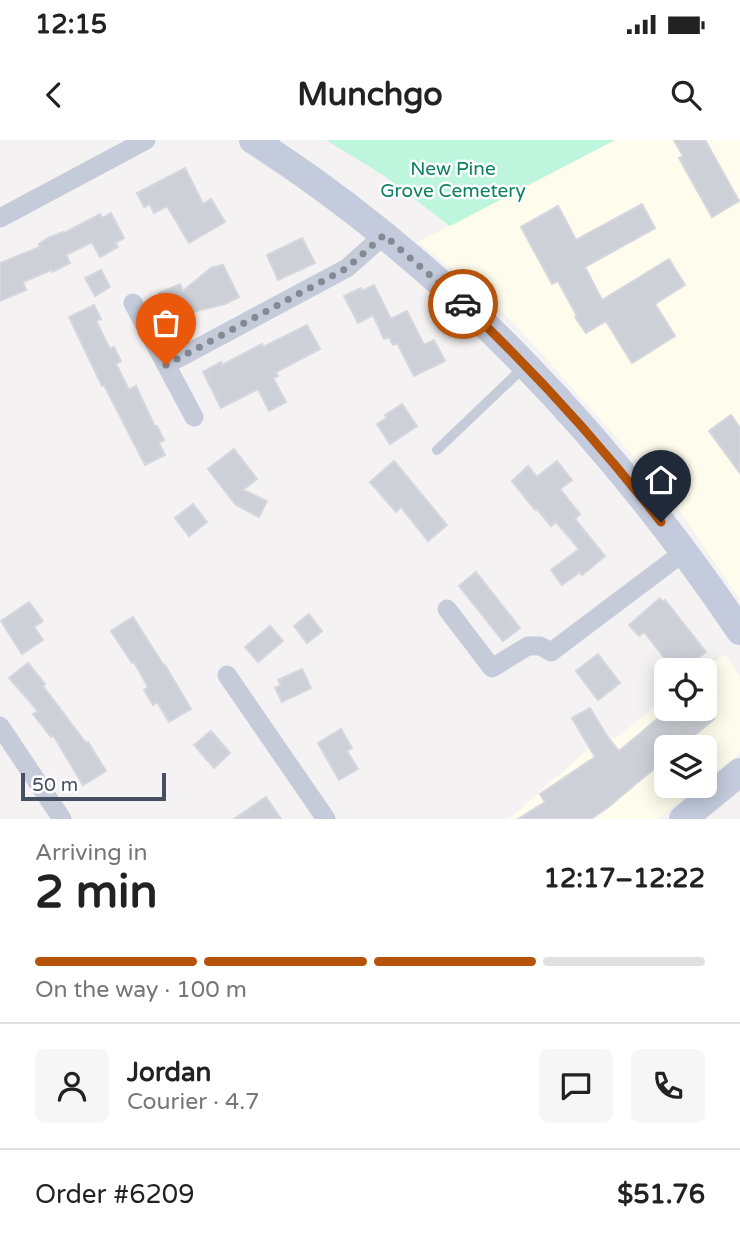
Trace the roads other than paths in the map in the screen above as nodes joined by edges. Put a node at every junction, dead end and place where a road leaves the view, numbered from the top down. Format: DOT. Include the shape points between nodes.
graph roads {
  1 [pos="146,140"];
  2 [pos="253,140"];
  3 [pos="0,218"];
  4 [pos="384,235"];
  5 [pos="133,303"];
  6 [pos="166,365"];
  7 [pos="525,366"];
  8 [pos="194,417"];
  9 [pos="437,450"];
  10 [pos="684,552"];
  11 [pos="447,609"];
  12 [pos="740,631"];
  13 [pos="227,675"];
  14 [pos="0,726"];
  15 [pos="740,772"];
  16 [pos="62,819"];
  17 [pos="326,819"];
  18 [pos="683,819"];
  1 -- 3 [label="street"];
  2 -- 4 [label="main road"];
  4 -- 6 [label="street" via="347,268"];
  4 -- 7 [label="main road"];
  5 -- 6 [label="street"];
  6 -- 8 [label="street"];
  7 -- 9 [label="lane"];
  7 -- 10 [label="main road"];
  10 -- 11 [label="street" via="551,652 528,646 492,668"];
  10 -- 12 [label="main road"];
  13 -- 17 [label="street"];
  14 -- 16 [label="street"];
  15 -- 18 [label="main road"];
}
